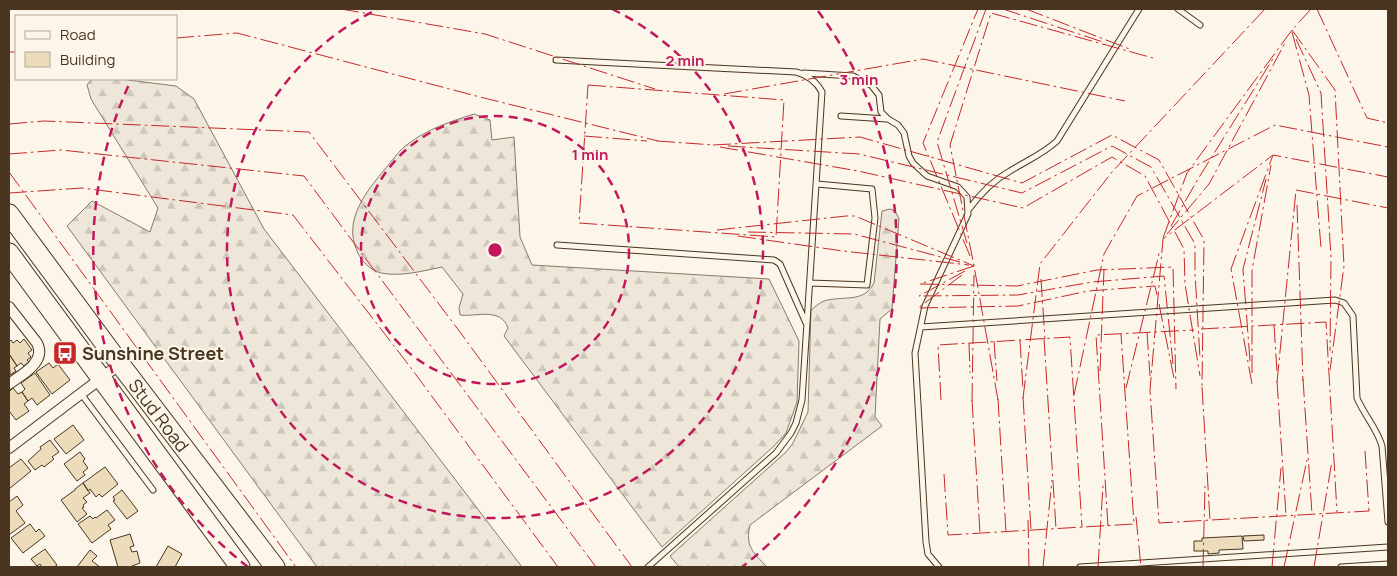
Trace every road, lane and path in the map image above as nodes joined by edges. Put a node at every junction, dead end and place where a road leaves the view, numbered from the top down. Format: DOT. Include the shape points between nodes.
graph roads {
  1 [pos="1138,9"];
  2 [pos="1178,9"];
  3 [pos="1200,25"];
  4 [pos="556,60"];
  5 [pos="796,72"];
  6 [pos="841,116"];
  7 [pos="888,119"];
  8 [pos="816,184"];
  9 [pos="969,210"];
  10 [pos="9,214"];
  11 [pos="557,244"];
  12 [pos="9,253"];
  13 [pos="810,283"];
  14 [pos="9,307"];
  15 [pos="806,324"];
  16 [pos="921,327"];
  17 [pos="120,364"];
  18 [pos="102,380"];
  19 [pos="9,384"];
  20 [pos="82,395"];
  21 [pos="9,448"];
  22 [pos="153,490"];
  23 [pos="1388,522"];
  24 [pos="1388,547"];
  25 [pos="1388,564"];
  26 [pos="240,567"];
  27 [pos="275,567"];
  28 [pos="648,567"];
  29 [pos="939,567"];
  30 [pos="1080,567"];
  31 [pos="1341,567"];
  1 -- 9 [label="lane" via="1057,141 1001,177"];
  2 -- 3 [label="lane"];
  4 -- 5 [label="lane"];
  5 -- 7 [label="lane" via="860,78 875,90 881,101 881,112"];
  5 -- 8 [label="lane" via="808,76 822,92"];
  6 -- 7 [label="lane"];
  7 -- 9 [label="lane" via="904,133 912,163 927,176 961,189 967,197"];
  8 -- 13 [label="lane"];
  8 -- 13 [label="lane" via="872,189 875,218 867,284"];
  9 -- 16 [label="lane" via="925,306"];
  10 -- 17 [label="highway, Stud Road"];
  11 -- 15 [label="lane" via="774,260 780,264"];
  12 -- 18 [label="highway, Stud Road"];
  13 -- 15 [label="lane"];
  14 -- 19 [label="street" via="40,350 35,364"];
  15 -- 28 [label="lane" via="802,400 791,434 756,471"];
  16 -- 23 [label="lane" via="1335,300 1344,303 1353,316 1357,398 1382,446"];
  16 -- 29 [label="lane" via="915,353 926,542 928,554"];
  17 -- 18 [label="street"];
  17 -- 27 [label="highway, Stud Road"];
  18 -- 20 [label="street"];
  18 -- 26 [label="highway, Stud Road"];
  20 -- 21 [label="street"];
  20 -- 22 [label="lane"];
  24 -- 30 [label="lane"];
  25 -- 31 [label="lane"];
}
